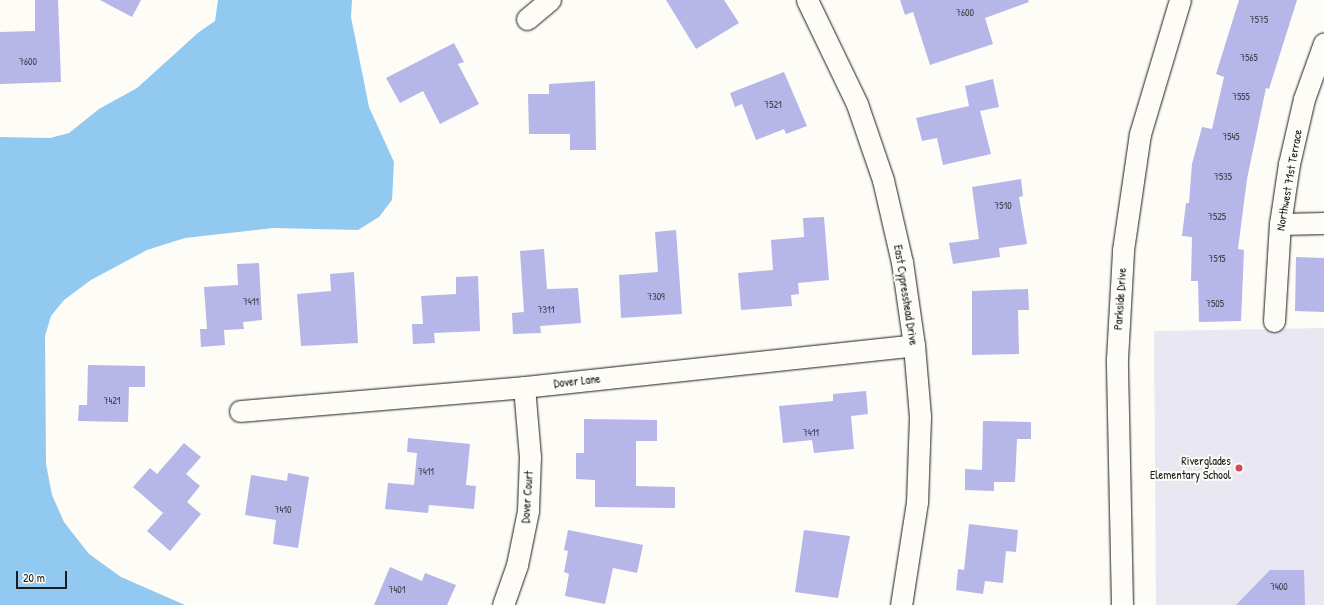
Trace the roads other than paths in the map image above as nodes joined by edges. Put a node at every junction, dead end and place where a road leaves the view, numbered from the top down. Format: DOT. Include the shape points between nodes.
graph roads {
  1 [pos="550,0"];
  2 [pos="807,0"];
  3 [pos="1180,0"];
  4 [pos="527,19"];
  5 [pos="1324,43"];
  6 [pos="1324,223"];
  7 [pos="1280,224"];
  8 [pos="1274,321"];
  9 [pos="914,345"];
  10 [pos="524,387"];
  11 [pos="240,411"];
  12 [pos="502,605"];
  13 [pos="901,605"];
  14 [pos="1122,605"];
  1 -- 4 [label="street"];
  2 -- 9 [label="street, East Cypresshead Drive" via="857,104 883,180 902,262"];
  3 -- 14 [label="street, Parkside Drive" via="1140,134 1123,250 1116,359"];
  5 -- 7 [label="street, Northwest 71st Terrace" via="1304,99"];
  6 -- 7 [label="street"];
  7 -- 8 [label="street, Northwest 71st Terrace"];
  9 -- 10 [label="street, Dover Lane"];
  9 -- 13 [label="street, East Cypresshead Drive" via="920,417 917,502"];
  10 -- 11 [label="street, Dover Lane"];
  10 -- 12 [label="street, Dover Court" via="530,457 528,511 517,565"];
}
